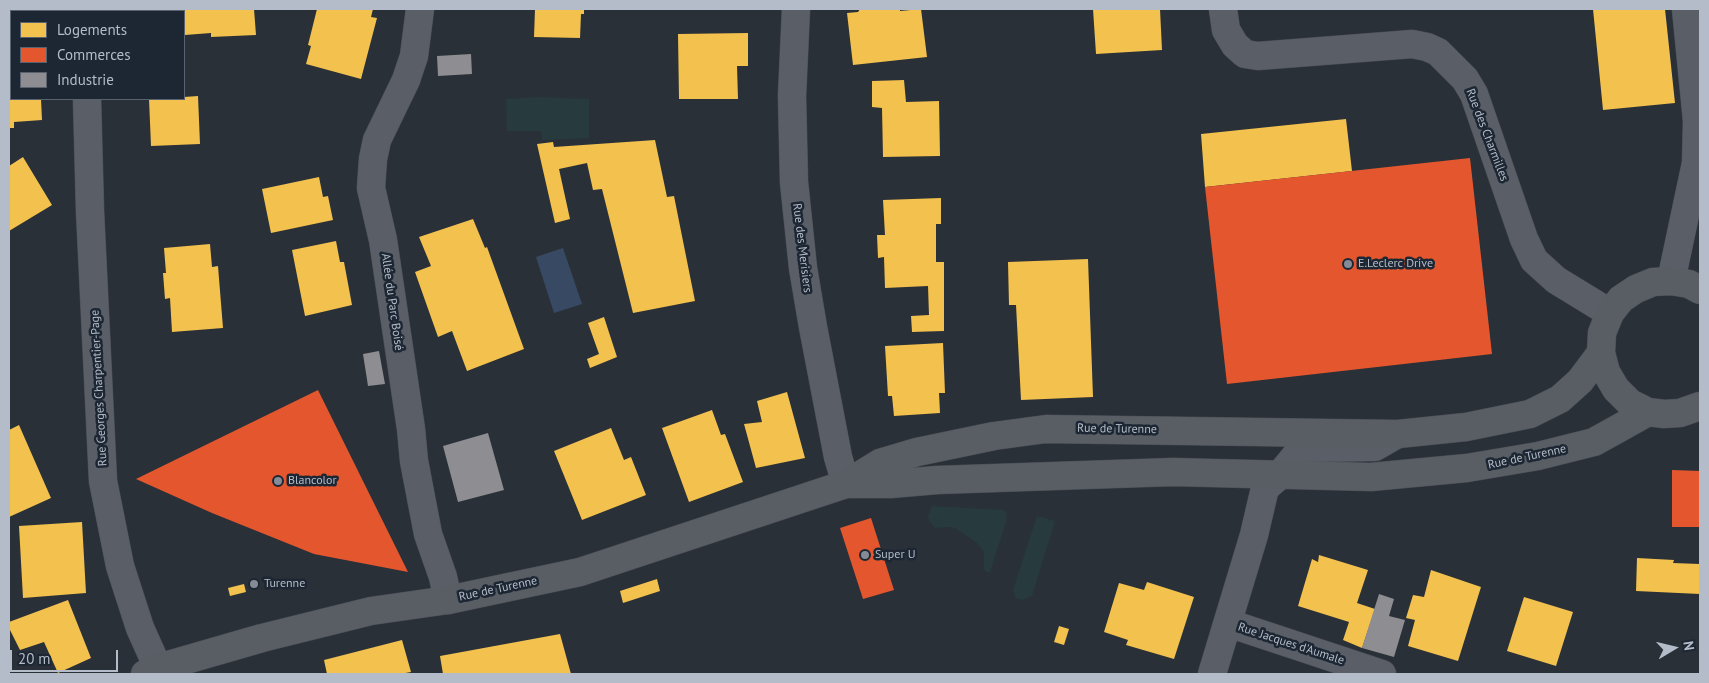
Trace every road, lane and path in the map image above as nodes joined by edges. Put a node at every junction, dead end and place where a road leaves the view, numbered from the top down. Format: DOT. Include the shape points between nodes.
graph roads {
  1 [pos="420,9"];
  2 [pos="796,9"];
  3 [pos="1223,9"];
  4 [pos="1686,9"];
  5 [pos="1696,71"];
  6 [pos="88,100"];
  7 [pos="1670,281"];
  8 [pos="1700,290"];
  9 [pos="1610,314"];
  10 [pos="1601,353"];
  11 [pos="1648,412"];
  12 [pos="1694,412"];
  13 [pos="1398,434"];
  14 [pos="1279,476"];
  15 [pos="846,484"];
  16 [pos="448,600"];
  17 [pos="1228,623"];
  18 [pos="165,670"];
  19 [pos="1212,674"];
  20 [pos="1382,674"];
  1 -- 16 [label="street, Allée du Parc Boisé" via="414,56 377,140 372,188 383,240 414,461 428,534"];
  2 -- 15 [label="street, Rue des Merisiers" via="792,103 794,182 803,268 838,457"];
  3 -- 9 [label="street, Rue des Charmilles" via="1226,30 1245,54 1258,56 1412,44 1438,52 1464,78 1474,94 1534,260 1556,280"];
  4 -- 5 [label="street"];
  5 -- 7 [label="street" via="1696,163"];
  6 -- 18 [label="street, Rue Georges Charpentier-Page" via="103,481 120,566 140,628"];
  7 -- 8 [label="main road" via="1689,284"];
  7 -- 9 [label="main road" via="1636,288 1621,299"];
  9 -- 10 [label="main road" via="1602,333"];
  10 -- 11 [label="main road" via="1606,372 1616,389 1630,403"];
  10 -- 13 [label="main road, Rue de Turenne" via="1580,381 1560,399 1530,414 1466,427"];
  11 -- 12 [label="main road"];
  11 -- 14 [label="main road, Rue de Turenne" via="1594,442 1476,467 1371,478"];
  13 -- 14 [label="street, Rue de Turenne" via="1375,447 1302,448"];
  13 -- 15 [label="main road, Rue de Turenne" via="1046,429 917,452 880,463"];
  14 -- 15 [label="main road, Rue de Turenne" via="1173,472"];
  14 -- 17 [label="street, Rue Jacques d'Aumale" via="1265,488"];
  15 -- 16 [label="main road, Rue de Turenne" via="580,572"];
  16 -- 18 [label="main road, Rue de Turenne" via="371,611 262,638"];
  17 -- 19 [label="street, Rue Jacques d'Aumale"];
  17 -- 20 [label="street, Rue Jacques d'Aumale"];
}
